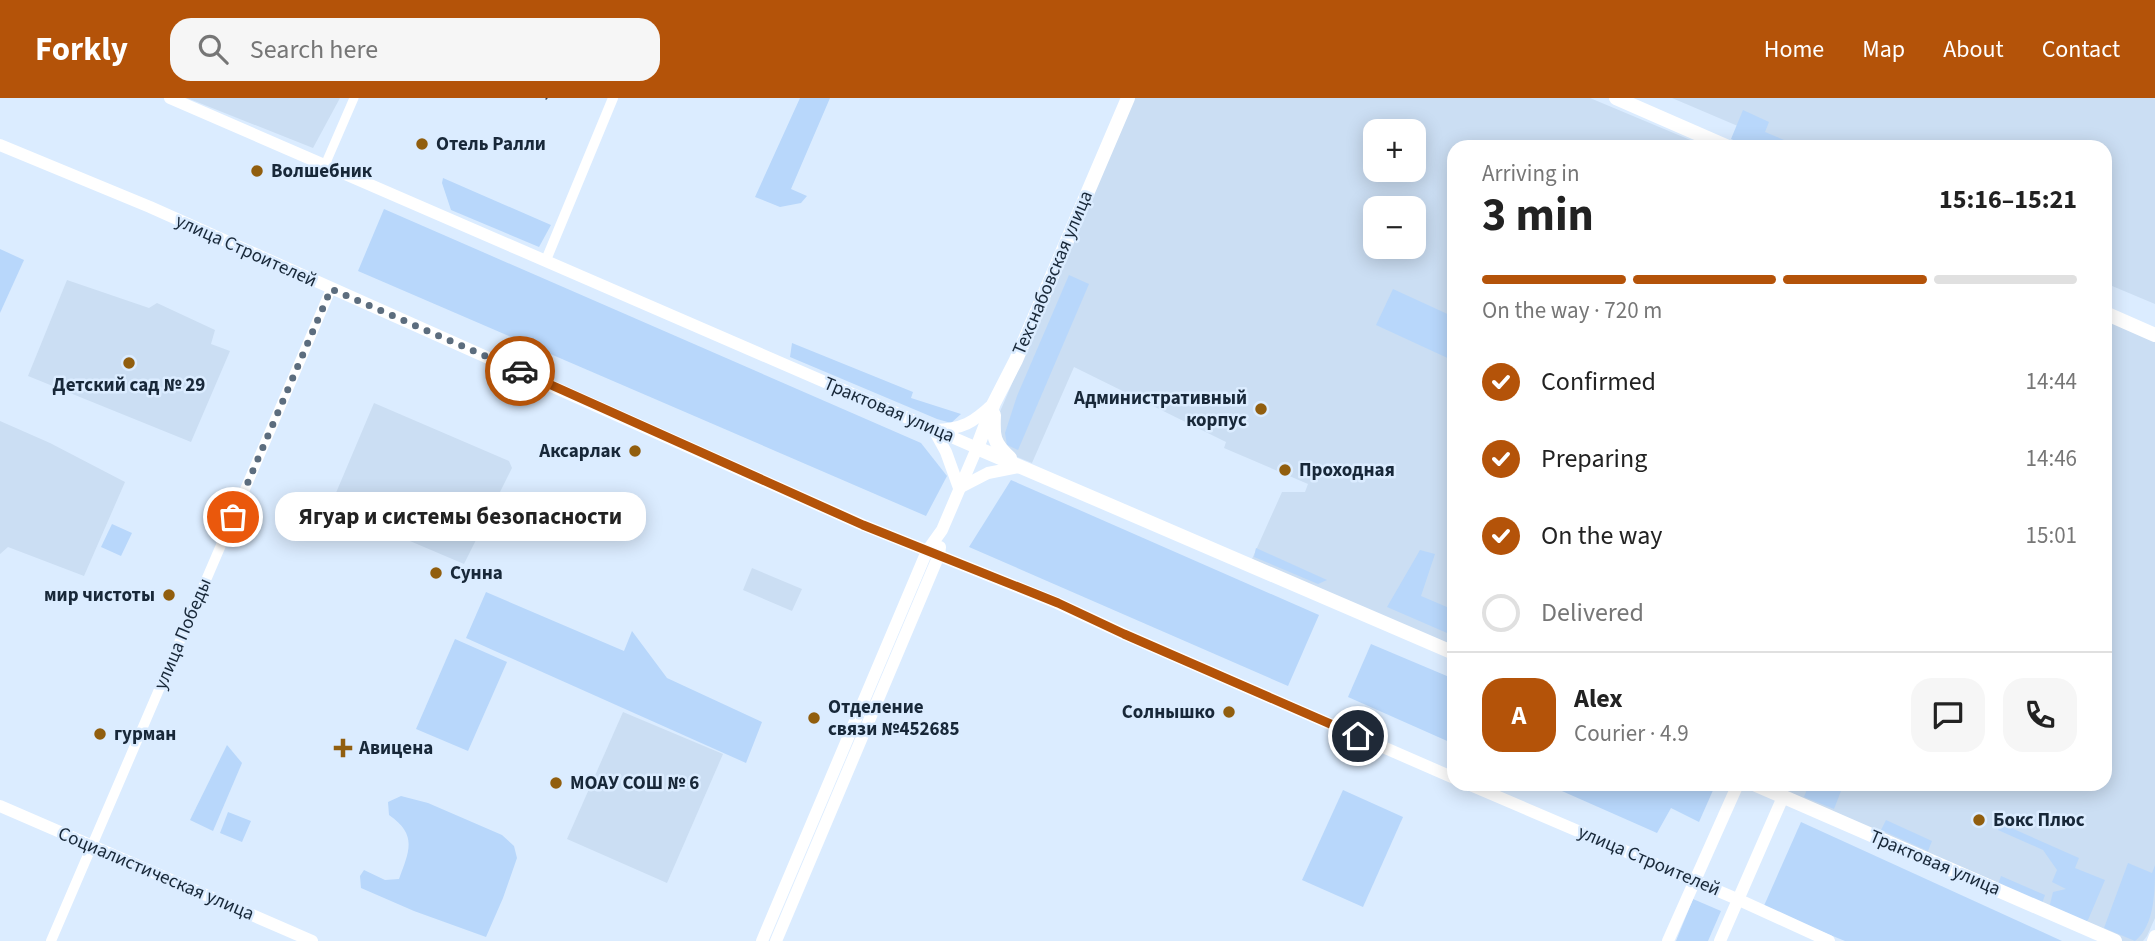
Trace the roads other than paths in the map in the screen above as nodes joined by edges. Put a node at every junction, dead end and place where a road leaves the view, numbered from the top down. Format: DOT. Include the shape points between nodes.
graph roads {
  1 [pos="170,98"];
  2 [pos="354,98"];
  3 [pos="613,98"];
  4 [pos="1128,98"];
  5 [pos="1616,98"];
  6 [pos="1712,140"];
  7 [pos="0,145"];
  8 [pos="325,165"];
  9 [pos="546,260"];
  10 [pos="331,289"];
  11 [pos="2112,316"];
  12 [pos="2155,335"];
  13 [pos="995,403"];
  14 [pos="934,430"];
  15 [pos="977,448"];
  16 [pos="1019,467"];
  17 [pos="959,488"];
  18 [pos="933,553"];
  19 [pos="1447,650"];
  20 [pos="1447,775"];
  21 [pos="1484,791"];
  22 [pos="1735,791"];
  23 [pos="1771,791"];
  24 [pos="1783,796"];
  25 [pos="0,806"];
  26 [pos="92,846"];
  27 [pos="1694,881"];
  28 [pos="1737,899"];
  29 [pos="51,941"];
  30 [pos="312,941"];
  31 [pos="762,941"];
  32 [pos="776,941"];
  33 [pos="1668,941"];
  34 [pos="1720,941"];
  35 [pos="1829,941"];
  36 [pos="2115,941"];
  1 -- 8 [label="main road, Трактовая улица"];
  2 -- 8 [label="street"];
  3 -- 9 [label="street"];
  4 -- 13 [label="main road, Техснабовская улица"];
  5 -- 6 [label="main road"];
  7 -- 10 [label="main road, улица Строителей"];
  8 -- 9 [label="main road, Трактовая улица"];
  9 -- 14 [label="main road, Трактовая улица"];
  10 -- 18 [label="main road, улица Строителей"];
  10 -- 26 [label="street, улица Победы"];
  11 -- 12 [label="main road"];
  13 -- 14 [label="main road" via="966,426"];
  13 -- 15 [label="main road, Техснабовская улица"];
  13 -- 16 [label="main road" via="994,440"];
  14 -- 15 [label="main road, Трактовая улица"];
  14 -- 17 [label="main road"];
  15 -- 16 [label="main road, Трактовая улица"];
  15 -- 17 [label="main road"];
  16 -- 17 [label="main road" via="988,473"];
  16 -- 19 [label="main road, Трактовая улица"];
  17 -- 18 [label="main road"];
  18 -- 20 [label="main road, улица Строителей" via="1058,603"];
  18 -- 31 [label="main road"];
  18 -- 32 [label="main road"];
  21 -- 27 [label="main road, улица Строителей"];
  22 -- 27 [label="main road"];
  23 -- 24 [label="main road, Трактовая улица"];
  24 -- 28 [label="main road"];
  24 -- 36 [label="main road, Трактовая улица"];
  25 -- 26 [label="main road, Социалистическая улица"];
  26 -- 29 [label="street, улица Победы"];
  26 -- 30 [label="main road, Социалистическая улица"];
  27 -- 28 [label="main road, улица Строителей"];
  27 -- 33 [label="main road"];
  28 -- 34 [label="main road"];
  28 -- 35 [label="main road, улица Строителей"];
}
